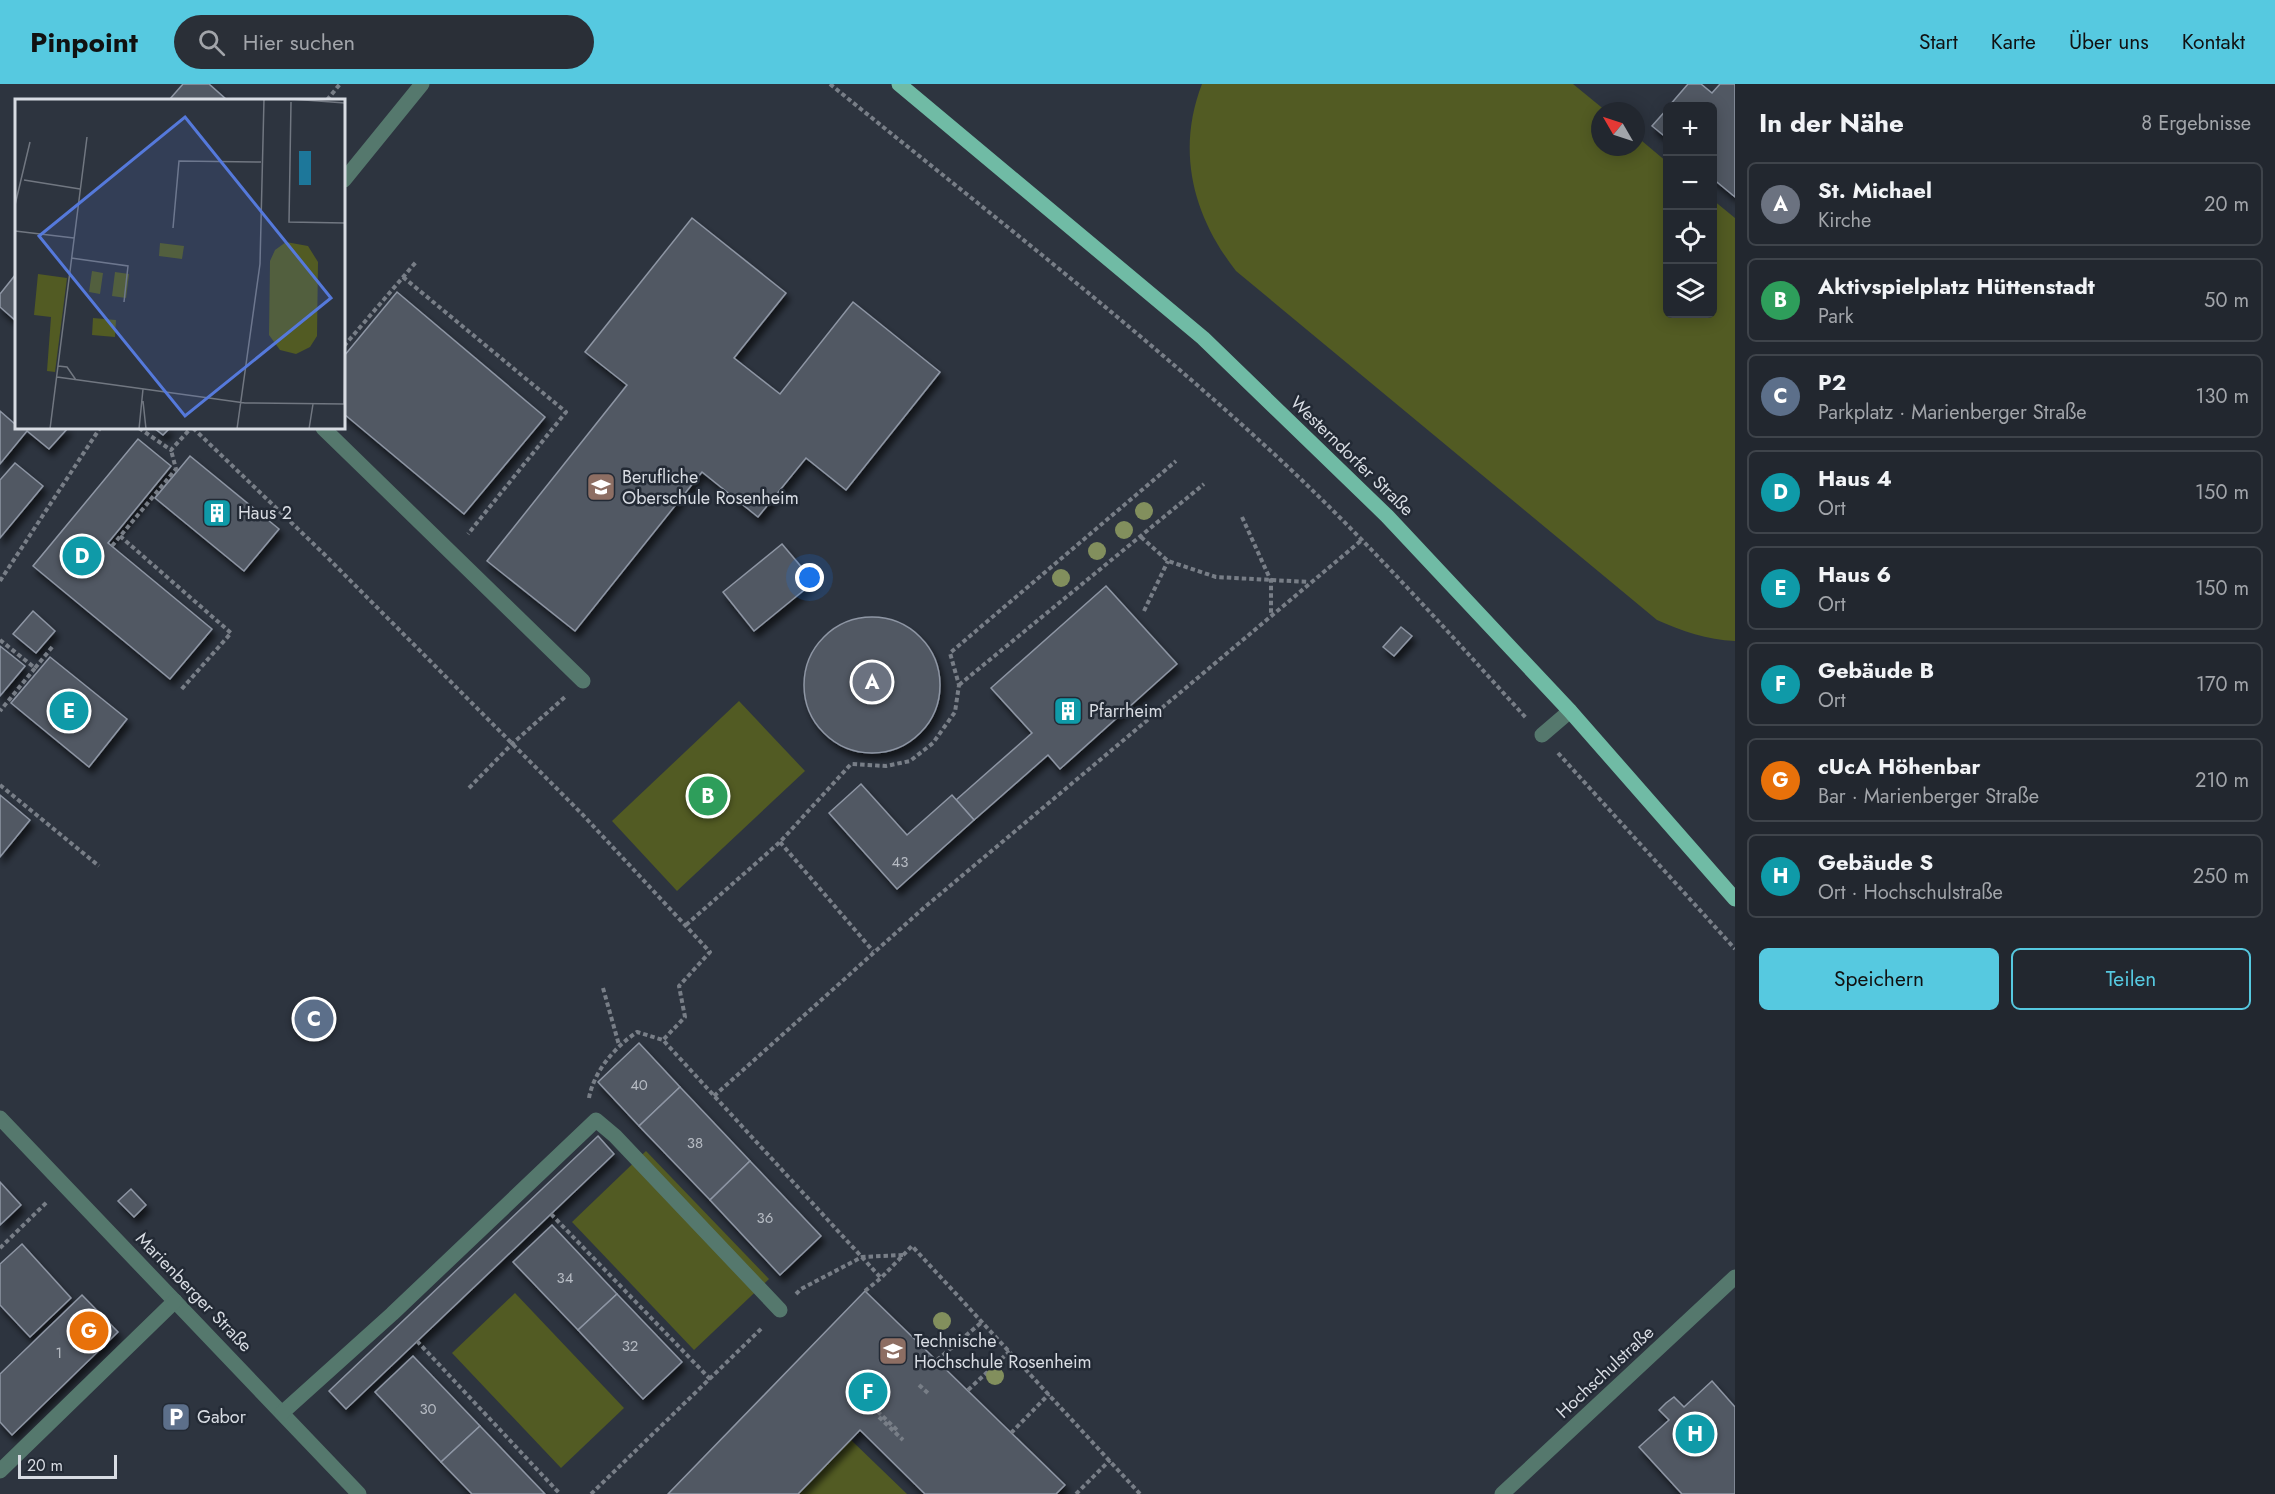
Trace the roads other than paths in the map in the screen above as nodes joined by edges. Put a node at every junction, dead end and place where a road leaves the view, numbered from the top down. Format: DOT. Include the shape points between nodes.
graph roads {
  1 [pos="422,84"];
  2 [pos="899,84"];
  3 [pos="345,179"];
  4 [pos="324,429"];
  5 [pos="583,681"];
  6 [pos="1570,711"];
  7 [pos="1542,735"];
  8 [pos="1735,899"];
  9 [pos="0,1118"];
  10 [pos="1735,1277"];
  11 [pos="175,1301"];
  12 [pos="780,1310"];
  13 [pos="282,1413"];
  14 [pos="0,1471"];
  15 [pos="359,1494"];
  16 [pos="1502,1494"];
  1 -- 3 [label="street"];
  2 -- 6 [label="main road, Westerndorfer Straße" via="1203,338 1387,516"];
  4 -- 5 [label="street"];
  6 -- 7 [label="street"];
  6 -- 8 [label="main road, Westerndorfer Straße"];
  9 -- 11 [label="street, Marienberger Straße"];
  10 -- 16 [label="street, Hochschulstraße"];
  11 -- 13 [label="street, Marienberger Straße"];
  11 -- 14 [label="street"];
  12 -- 13 [label="street" via="596,1120"];
  13 -- 15 [label="street, Marienberger Straße"];
}
